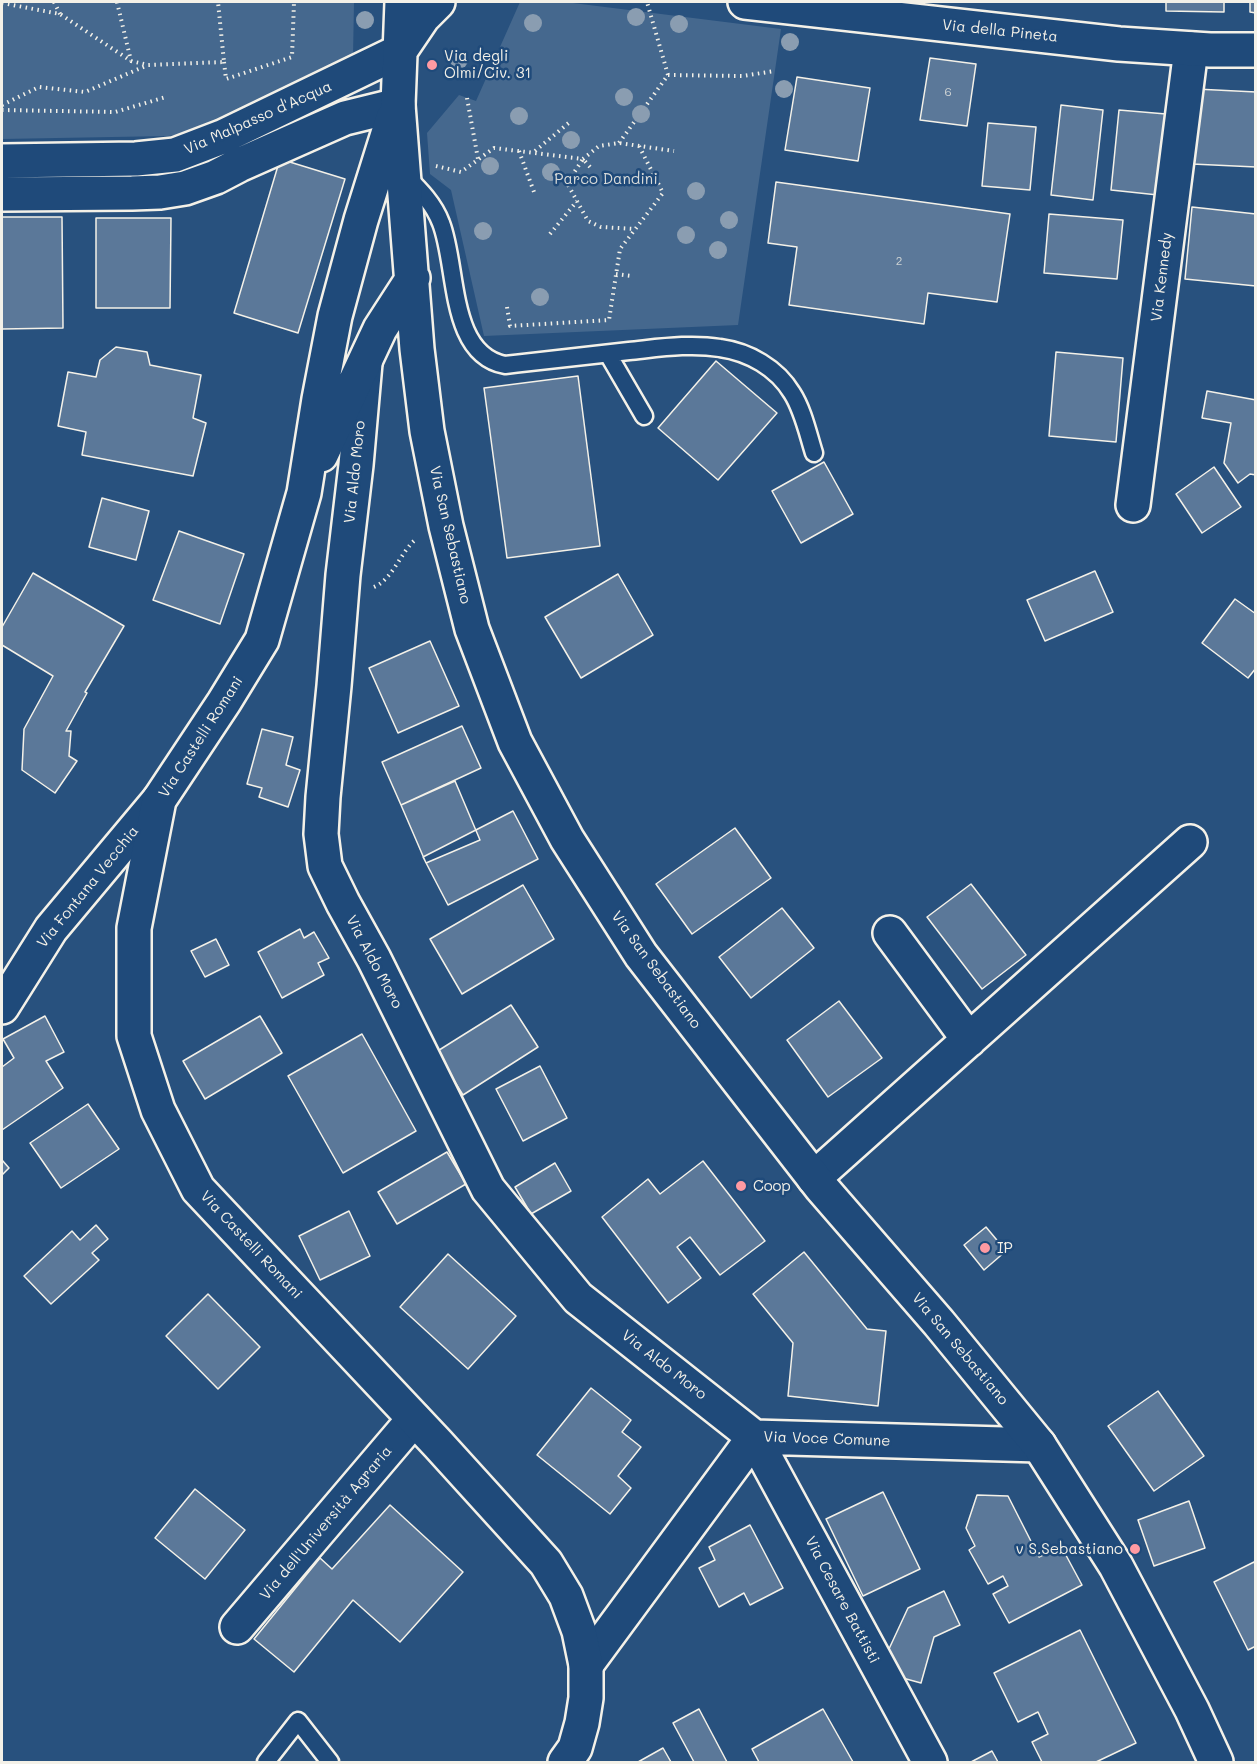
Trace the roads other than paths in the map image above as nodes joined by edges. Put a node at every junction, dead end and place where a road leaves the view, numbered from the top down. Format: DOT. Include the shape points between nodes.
graph roads {
  1 [pos="402,2"];
  2 [pos="438,2"];
  3 [pos="745,2"];
  4 [pos="1191,49"];
  5 [pos="1256,50"];
  6 [pos="400,51"];
  7 [pos="398,105"];
  8 [pos="2,160"];
  9 [pos="416,168"];
  10 [pos="2,194"];
  11 [pos="412,278"];
  12 [pos="417,349"];
  13 [pos="608,354"];
  14 [pos="366,358"];
  15 [pos="644,416"];
  16 [pos="814,453"];
  17 [pos="304,492"];
  18 [pos="1133,505"];
  19 [pos="159,800"];
  20 [pos="1190,842"];
  21 [pos="890,933"];
  22 [pos="2,1007"];
  23 [pos="969,1040"];
  24 [pos="814,1178"];
  25 [pos="414,1419"];
  26 [pos="754,1437"];
  27 [pos="1039,1445"];
  28 [pos="237,1627"];
  29 [pos="586,1665"];
  30 [pos="266,1762"];
  31 [pos="330,1762"];
  32 [pos="565,1762"];
  33 [pos="930,1762"];
  34 [pos="1216,1762"];
  1 -- 6 [label="street, Via San Sebastiano"];
  2 -- 6 [label="street" via="423,16"];
  3 -- 4 [label="street, Via della Pineta"];
  4 -- 5 [label="street, Via della Pineta"];
  4 -- 18 [label="street, Via Kennedy"];
  6 -- 7 [label="street, Via San Sebastiano"];
  6 -- 8 [label="street, Via Malpasso d'Acqua" via="222,137 175,155"];
  7 -- 9 [label="street, Via San Sebastiano"];
  7 -- 10 [label="street" via="345,118 185,188 132,194"];
  7 -- 17 [label="street" via="363,211 335,316"];
  9 -- 11 [label="street, Via San Sebastiano"];
  9 -- 13 [label="lane" via="441,220 467,333 484,357 505,364"];
  11 -- 12 [label="street, Via San Sebastiano"];
  11 -- 14 [label="street"];
  12 -- 14 [label="street" via="382,352"];
  12 -- 24 [label="street, Via San Sebastiano" via="427,430 446,526 472,629 515,742 567,839 641,955"];
  13 -- 15 [label="lane"];
  13 -- 16 [label="lane" via="703,346 739,352 756,360 793,393"];
  14 -- 17 [label="street"];
  14 -- 26 [label="street, Via Aldo Moro" via="323,797 321,834 325,866 488,1189 578,1298"];
  17 -- 19 [label="street, Via Castelli Romani" via="262,640"];
  19 -- 22 [label="street, Via Fontana Vecchia" via="51,929"];
  19 -- 25 [label="street, Via Castelli Romani" via="134,928 134,1036 158,1110 198,1189"];
  20 -- 23 [label="street"];
  21 -- 23 [label="street"];
  23 -- 24 [label="street"];
  24 -- 27 [label="street, Via San Sebastiano"];
  25 -- 28 [label="street, Via dell'Università Agraria"];
  25 -- 29 [label="street, Via Castelli Romani" via="546,1563 569,1605"];
  26 -- 27 [label="street, Via Voce Comune"];
  26 -- 29 [label="street, Via Voce Comune"];
  26 -- 33 [label="street, Via Cesare Battisti"];
  27 -- 34 [label="street, Via San Sebastiano" via="1116,1566"];
  29 -- 32 [label="street, Via Castelli Romani" via="582,1723"];
  30 -- 31 [label="lane" via="298,1721"];
}
